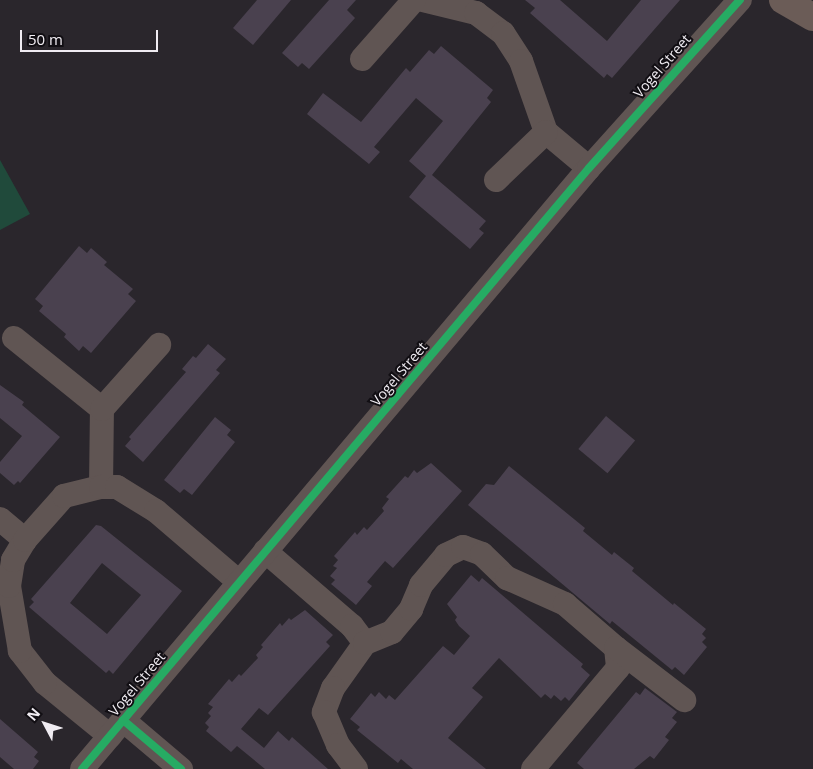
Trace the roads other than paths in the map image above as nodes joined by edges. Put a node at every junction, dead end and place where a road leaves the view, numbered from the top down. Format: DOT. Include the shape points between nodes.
graph roads {
  1 [pos="414,0"];
  2 [pos="423,0"];
  3 [pos="740,0"];
  4 [pos="783,0"];
  5 [pos="482,7"];
  6 [pos="813,17"];
  7 [pos="362,59"];
  8 [pos="546,132"];
  9 [pos="589,168"];
  10 [pos="496,180"];
  11 [pos="14,338"];
  12 [pos="159,345"];
  13 [pos="102,409"];
  14 [pos="101,487"];
  15 [pos="0,519"];
  16 [pos="24,540"];
  17 [pos="265,551"];
  18 [pos="239,582"];
  19 [pos="365,644"];
  20 [pos="616,648"];
  21 [pos="684,700"];
  22 [pos="117,728"];
  23 [pos="82,769"];
  24 [pos="180,769"];
  25 [pos="356,769"];
  26 [pos="533,769"];
  1 -- 7 [label="street"];
  2 -- 5 [label="street"];
  3 -- 9 [label="street, Vogel Street"];
  4 -- 6 [label="main road"];
  5 -- 8 [label="street" via="521,61"];
  8 -- 9 [label="street"];
  8 -- 10 [label="street"];
  9 -- 17 [label="street, Vogel Street"];
  11 -- 13 [label="street"];
  12 -- 13 [label="street"];
  13 -- 14 [label="street"];
  14 -- 16 [label="street" via="64,496"];
  14 -- 18 [label="street" via="117,487 134,494"];
  15 -- 16 [label="street"];
  16 -- 22 [label="street" via="14,560 9,586 20,651 45,683"];
  17 -- 18 [label="street, Vogel Street"];
  17 -- 19 [label="street" via="352,626"];
  18 -- 22 [label="street, Vogel Street"];
  19 -- 20 [label="street" via="392,632 411,609 421,585 446,555 462,547 482,554 507,578 566,604"];
  19 -- 25 [label="street" via="333,688 324,712 338,745"];
  20 -- 21 [label="street"];
  20 -- 26 [label="street" via="618,668"];
  22 -- 23 [label="street, Vogel Street"];
  22 -- 24 [label="street"];
}
